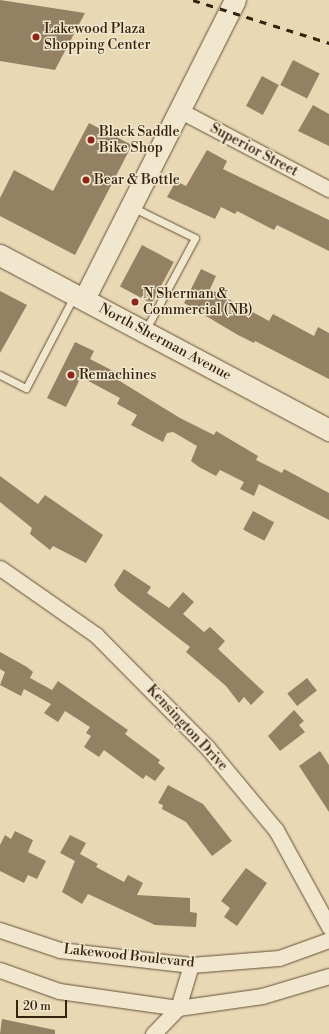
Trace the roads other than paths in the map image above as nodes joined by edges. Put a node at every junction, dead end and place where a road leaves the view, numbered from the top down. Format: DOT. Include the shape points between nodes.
graph roads {
  1 [pos="235,0"];
  2 [pos="180,110"];
  3 [pos="329,189"];
  4 [pos="131,206"];
  5 [pos="0,255"];
  6 [pos="79,296"];
  7 [pos="145,331"];
  8 [pos="0,375"];
  9 [pos="329,430"];
  10 [pos="0,568"];
  11 [pos="329,927"];
  12 [pos="0,930"];
  13 [pos="329,940"];
  14 [pos="191,965"];
  15 [pos="0,970"];
  16 [pos="329,976"];
  17 [pos="178,1008"];
  18 [pos="153,1034"];
  1 -- 2 [label="street"];
  2 -- 3 [label="street, Superior Street"];
  2 -- 4 [label="street"];
  4 -- 6 [label="street"];
  4 -- 7 [label="lane" via="195,238"];
  5 -- 6 [label="street, North Sherman Avenue"];
  6 -- 7 [label="street, North Sherman Avenue"];
  6 -- 8 [label="lane" via="26,388"];
  7 -- 9 [label="street, North Sherman Avenue"];
  10 -- 11 [label="street, Kensington Drive" via="96,635 207,747 276,830"];
  12 -- 14 [label="street, Lakewood Boulevard" via="60,950"];
  13 -- 14 [label="street, Lakewood Boulevard" via="279,958"];
  14 -- 17 [label="street"];
  15 -- 17 [label="street" via="59,991"];
  16 -- 17 [label="street" via="262,996"];
  17 -- 18 [label="street"];
}
